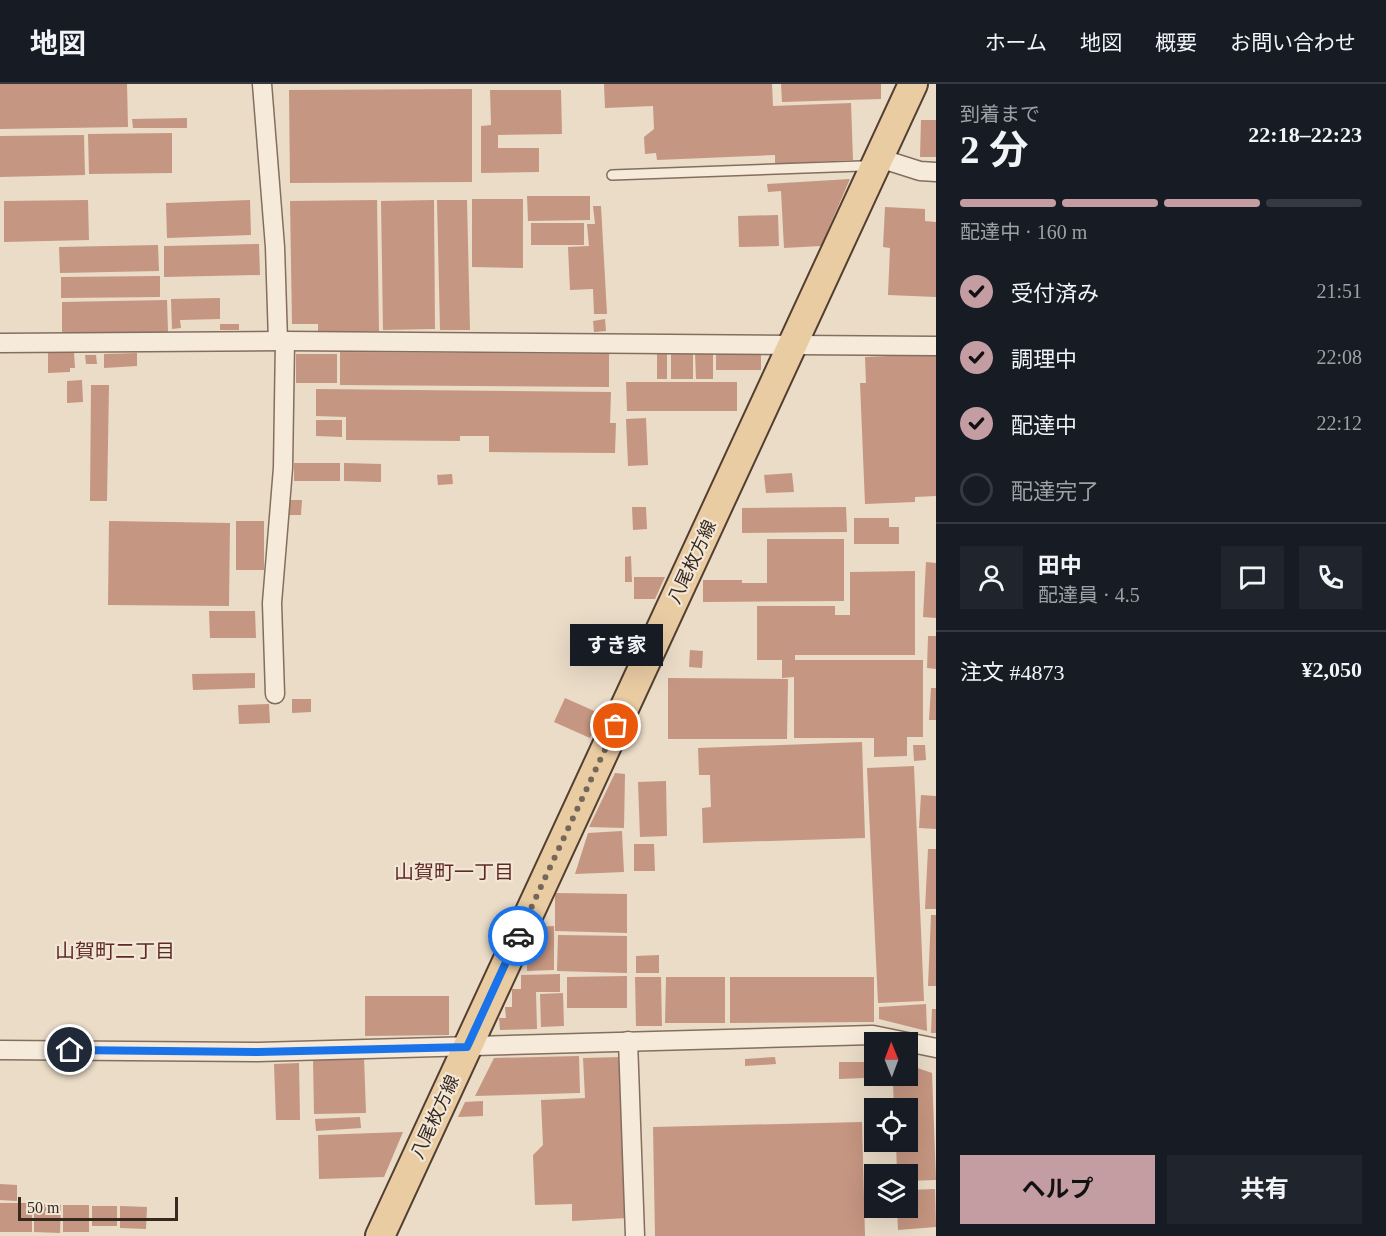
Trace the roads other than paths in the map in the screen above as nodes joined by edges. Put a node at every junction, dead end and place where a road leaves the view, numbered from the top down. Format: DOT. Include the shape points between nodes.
graph roads {
  1 [pos="262,84"];
  2 [pos="913,84"];
  3 [pos="876,164"];
  4 [pos="936,172"];
  5 [pos="612,175"];
  6 [pos="281,341"];
  7 [pos="0,343"];
  8 [pos="793,344"];
  9 [pos="936,346"];
  10 [pos="275,694"];
  11 [pos="628,1041"];
  12 [pos="467,1047"];
  13 [pos="936,1048"];
  14 [pos="0,1050"];
  15 [pos="380,1236"];
  16 [pos="635,1236"];
  1 -- 6 [label="street"];
  2 -- 3 [label="main road, 八尾枚方線"];
  3 -- 4 [label="street"];
  3 -- 5 [label="lane"];
  3 -- 8 [label="main road, 八尾枚方線"];
  6 -- 7 [label="street"];
  6 -- 8 [label="street"];
  6 -- 10 [label="street" via="283,468 272,603"];
  8 -- 9 [label="street"];
  8 -- 12 [label="main road, 八尾枚方線"];
  11 -- 12 [label="street"];
  11 -- 13 [label="street" via="873,1035"];
  11 -- 16 [label="street"];
  12 -- 14 [label="street" via="258,1052"];
  12 -- 15 [label="main road, 八尾枚方線"];
}
